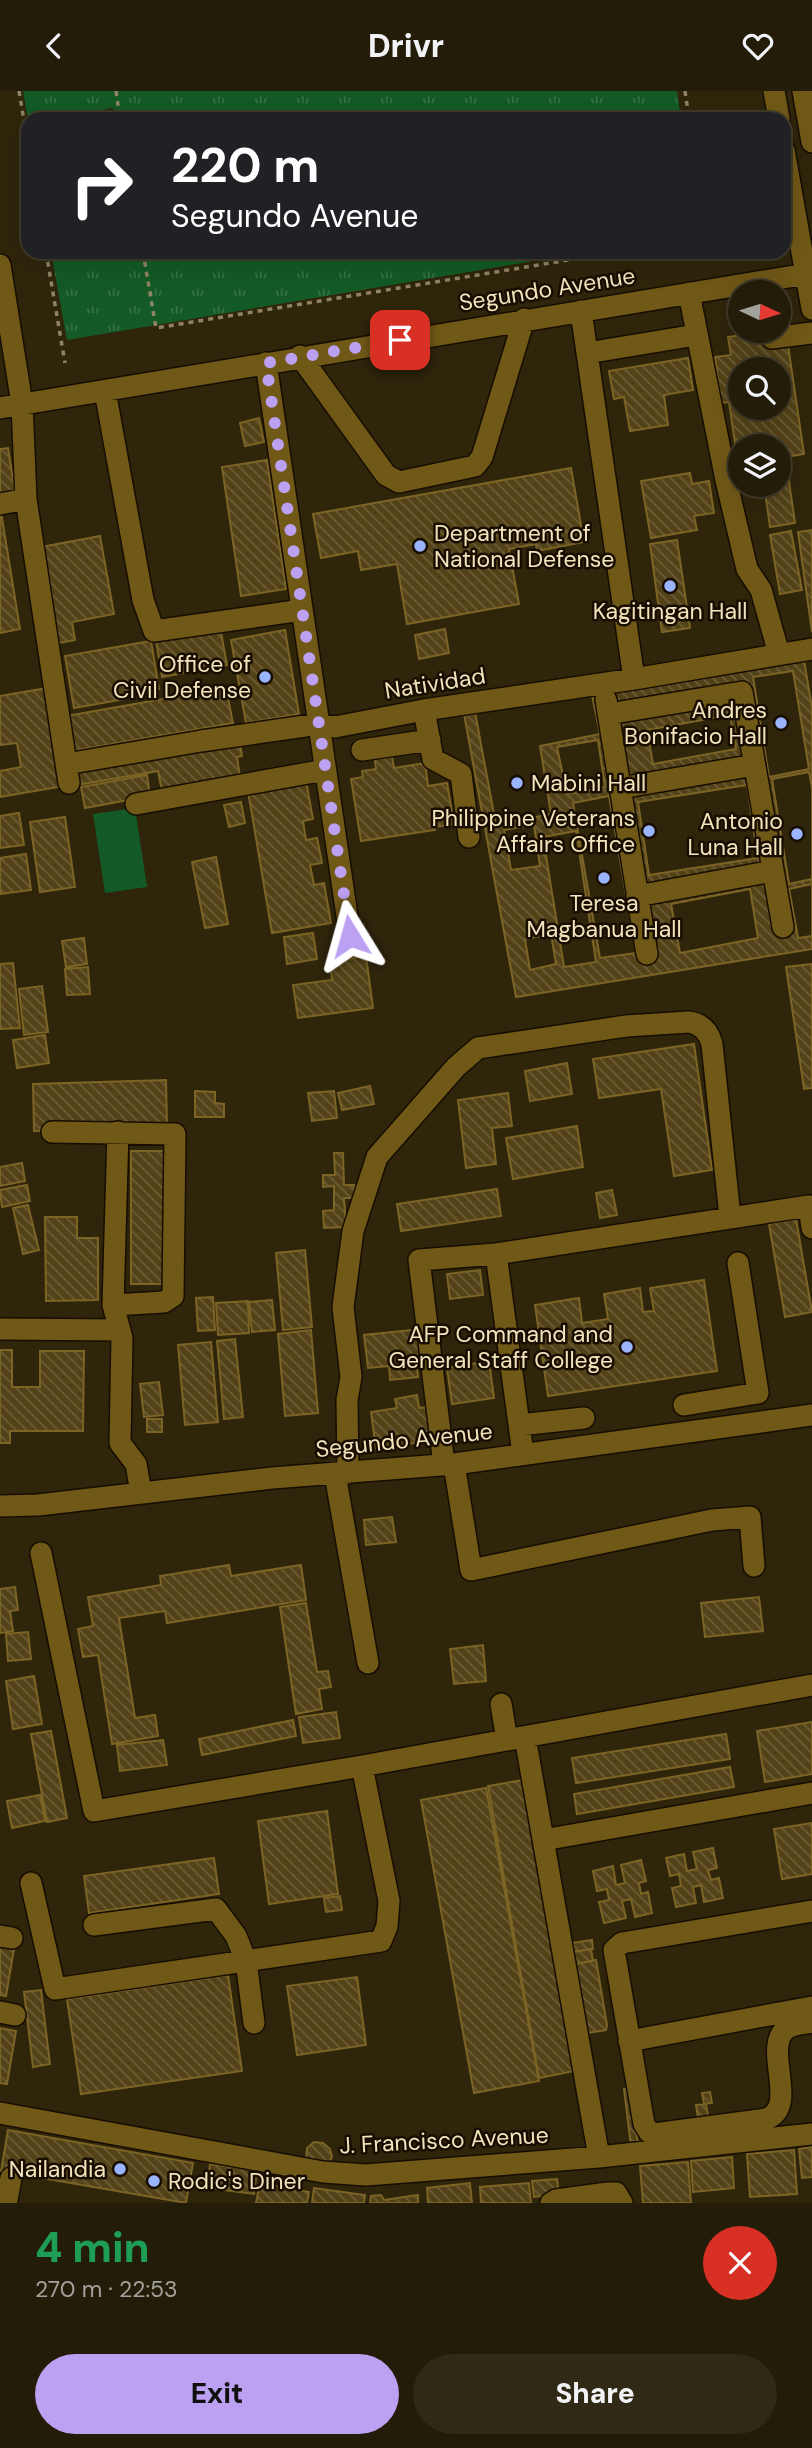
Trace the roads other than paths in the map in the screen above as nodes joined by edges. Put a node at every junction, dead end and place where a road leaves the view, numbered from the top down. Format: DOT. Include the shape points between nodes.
graph roads {
  1 [pos="774,91"];
  2 [pos="803,91"];
  3 [pos="778,112"];
  4 [pos="812,142"];
  5 [pos="791,184"];
  6 [pos="0,265"];
  7 [pos="809,273"];
  8 [pos="689,293"];
  9 [pos="3,302"];
  10 [pos="812,309"];
  11 [pos="581,311"];
  12 [pos="524,319"];
  13 [pos="812,333"];
  14 [pos="696,335"];
  15 [pos="791,336"];
  16 [pos="587,353"];
  17 [pos="300,356"];
  18 [pos="266,363"];
  19 [pos="105,391"];
  20 [pos="22,404"];
  21 [pos="0,408"];
  22 [pos="26,499"];
  23 [pos="0,504"];
  24 [pos="302,610"];
  25 [pos="812,649"];
  26 [pos="779,654"];
  27 [pos="634,679"];
  28 [pos="603,684"];
  29 [pos="424,710"];
  30 [pos="608,715"];
  31 [pos="319,725"];
  32 [pos="430,740"];
  33 [pos="362,750"];
  34 [pos="755,765"];
  35 [pos="326,770"];
  36 [pos="620,788"];
  37 [pos="136,804"];
  38 [pos="469,837"];
  39 [pos="773,871"];
  40 [pos="637,896"];
  41 [pos="783,927"];
  42 [pos="350,936"];
  43 [pos="646,954"];
  44 [pos="52,1132"];
  45 [pos="118,1132"];
  46 [pos="730,1217"];
  47 [pos="812,1228"];
  48 [pos="496,1254"];
  49 [pos="738,1263"];
  50 [pos="113,1305"];
  51 [pos="0,1329"];
  52 [pos="120,1330"];
  53 [pos="684,1405"];
  54 [pos="812,1415"];
  55 [pos="584,1417"];
  56 [pos="519,1425"];
  57 [pos="523,1454"];
  58 [pos="449,1464"];
  59 [pos="341,1473"];
  60 [pos="141,1492"];
  61 [pos="0,1506"];
  62 [pos="40,1553"];
  63 [pos="754,1566"];
  64 [pos="368,1663"];
  65 [pos="812,1685"];
  66 [pos="501,1704"];
  67 [pos="516,1738"];
  68 [pos="362,1766"];
  69 [pos="812,1793"];
  70 [pos="543,1840"];
  71 [pos="31,1883"];
  72 [pos="812,1911"];
  73 [pos="94,1925"];
  74 [pos="246,1961"];
  75 [pos="812,2007"];
  76 [pos="798,2020"];
  77 [pos="254,2023"];
  78 [pos="629,2041"];
  79 [pos="0,2113"];
  80 [pos="812,2134"];
  81 [pos="598,2157"];
  82 [pos="11,2178"];
  83 [pos="9,2201"];
  84 [pos="551,2203"];
  85 [pos="622,2203"];
  1 -- 3 [label="street"];
  2 -- 4 [label="street"];
  5 -- 7 [label="street"];
  6 -- 9 [label="street"];
  7 -- 8 [label="street, Segundo Avenue"];
  7 -- 10 [label="street"];
  8 -- 11 [label="street, Segundo Avenue"];
  8 -- 14 [label="street"];
  9 -- 20 [label="street"];
  11 -- 12 [label="street, Segundo Avenue"];
  11 -- 16 [label="street"];
  12 -- 17 [label="street, Segundo Avenue"];
  12 -- 17 [label="street" via="482,457 475,466 399,482 386,475"];
  13 -- 15 [label="street"];
  14 -- 16 [label="street"];
  14 -- 26 [label="street" via="747,569 761,590"];
  16 -- 27 [label="street"];
  17 -- 18 [label="street, Segundo Avenue"];
  18 -- 19 [label="street, Segundo Avenue"];
  18 -- 24 [label="street"];
  19 -- 20 [label="street, Segundo Avenue"];
  19 -- 24 [label="street" via="143,600 154,631"];
  20 -- 21 [label="street, Segundo Avenue"];
  20 -- 22 [label="street"];
  22 -- 23 [label="street"];
  22 -- 31 [label="street, Natividad" via="68,773 201,741"];
  24 -- 31 [label="street"];
  25 -- 26 [label="street, Natividad"];
  26 -- 27 [label="street, Natividad"];
  27 -- 28 [label="street, Natividad"];
  28 -- 29 [label="street, Natividad"];
  28 -- 30 [label="street"];
  29 -- 31 [label="street, Natividad" via="335,727"];
  29 -- 32 [label="street"];
  30 -- 34 [label="street" via="742,692"];
  30 -- 36 [label="street"];
  31 -- 35 [label="street"];
  32 -- 33 [label="street"];
  32 -- 38 [label="street" via="433,759 461,774"];
  34 -- 36 [label="street"];
  34 -- 39 [label="street"];
  35 -- 37 [label="street"];
  35 -- 42 [label="street"];
  36 -- 40 [label="street"];
  39 -- 40 [label="street"];
  39 -- 41 [label="street"];
  40 -- 43 [label="street"];
  44 -- 45 [label="street"];
  45 -- 50 [label="street"];
  45 -- 50 [label="street" via="175,1134 173,1296 164,1302"];
  46 -- 47 [label="street" via="809,1206"];
  46 -- 48 [label="street"];
  46 -- 59 [label="street" via="712,1044 699,1024 626,1026 478,1048 377,1157 354,1231 343,1307 351,1377"];
  48 -- 56 [label="street"];
  48 -- 58 [label="street" via="419,1260"];
  49 -- 53 [label="street" via="758,1393"];
  50 -- 52 [label="street"];
  51 -- 52 [label="street"];
  52 -- 60 [label="street" via="120,1443 136,1464"];
  54 -- 57 [label="street, Segundo Avenue"];
  55 -- 56 [label="street"];
  56 -- 57 [label="street"];
  57 -- 58 [label="street, Segundo Avenue"];
  58 -- 59 [label="street, Segundo Avenue"];
  58 -- 63 [label="street" via="471,1570 712,1520 750,1517"];
  59 -- 60 [label="street, Segundo Avenue"];
  59 -- 64 [label="street"];
  60 -- 61 [label="street, Segundo Avenue"];
  62 -- 68 [label="street" via="94,1811"];
  65 -- 67 [label="street"];
  66 -- 67 [label="street"];
  67 -- 68 [label="street"];
  67 -- 70 [label="street"];
  68 -- 74 [label="street" via="389,1901 381,1941"];
  69 -- 70 [label="street"];
  70 -- 81 [label="street"];
  71 -- 74 [label="street" via="55,1990"];
  72 -- 78 [label="street" via="618,1945 614,1954"];
  73 -- 74 [label="street" via="216,1909 236,1936"];
  74 -- 77 [label="street"];
  75 -- 76 [label="street"];
  76 -- 78 [label="street"];
  76 -- 78 [label="street" via="779,2040 781,2103 774,2115 659,2134 649,2132 644,2124"];
  79 -- 81 [label="street, J. Francisco Avenue" via="323,2172 366,2175"];
  80 -- 81 [label="street, J. Francisco Avenue"];
  82 -- 83 [label="street"];
  84 -- 85 [label="street" via="608,2193 616,2193"];
}
